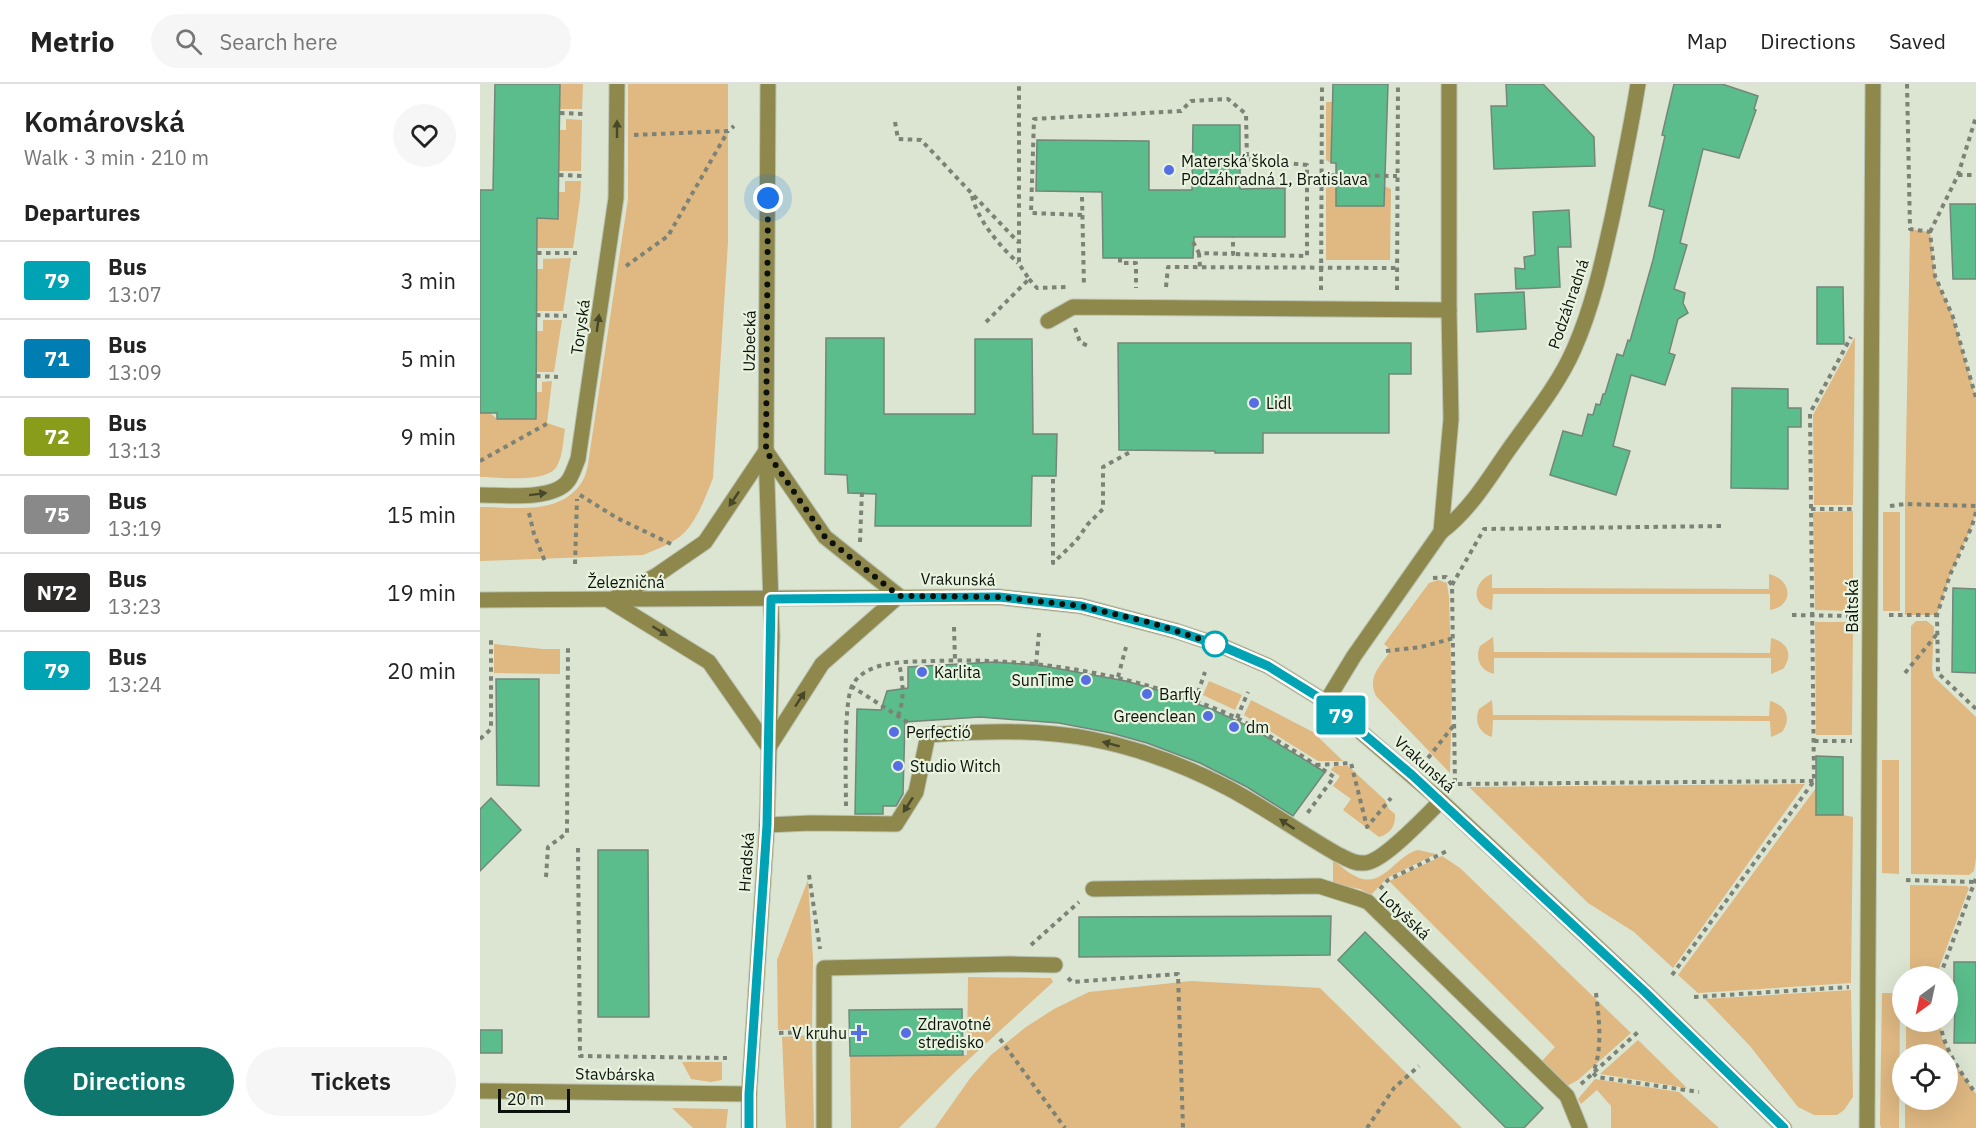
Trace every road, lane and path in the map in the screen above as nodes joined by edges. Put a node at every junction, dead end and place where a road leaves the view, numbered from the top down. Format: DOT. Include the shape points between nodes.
graph roads {
  1 [pos="617,84"];
  2 [pos="768,84"];
  3 [pos="1019,84"];
  4 [pos="1322,84"];
  5 [pos="1398,84"];
  6 [pos="1449,84"];
  7 [pos="1638,84"];
  8 [pos="1873,84"];
  9 [pos="1907,84"];
  10 [pos="560,113"];
  11 [pos="585,114"];
  12 [pos="1976,117"];
  13 [pos="895,123"];
  14 [pos="734,126"];
  15 [pos="728,131"];
  16 [pos="616,136"];
  17 [pos="559,175"];
  18 [pos="1322,175"];
  19 [pos="1958,175"];
  20 [pos="1976,175"];
  21 [pos="584,176"];
  22 [pos="1397,176"];
  23 [pos="972,195"];
  24 [pos="1082,197"];
  25 [pos="1082,215"];
  26 [pos="1930,232"];
  27 [pos="1233,237"];
  28 [pos="1019,242"];
  29 [pos="1193,242"];
  30 [pos="537,253"];
  31 [pos="577,253"];
  32 [pos="1199,253"];
  33 [pos="1233,254"];
  34 [pos="1120,258"];
  35 [pos="1019,264"];
  36 [pos="1200,267"];
  37 [pos="1321,267"];
  38 [pos="1397,268"];
  39 [pos="1029,279"];
  40 [pos="605,281"];
  41 [pos="1084,287"];
  42 [pos="1094,287"];
  43 [pos="1125,288"];
  44 [pos="1136,288"];
  45 [pos="1146,288"];
  46 [pos="1156,288"];
  47 [pos="1322,309"];
  48 [pos="1396,309"];
  49 [pos="1449,310"];
  50 [pos="536,315"];
  51 [pos="567,316"];
  52 [pos="1048,321"];
  53 [pos="1073,321"];
  54 [pos="986,322"];
  55 [pos="1856,329"];
  56 [pos="1090,347"];
  57 [pos="536,376"];
  58 [pos="558,377"];
  59 [pos="1976,398"];
  60 [pos="550,422"];
  61 [pos="1132,450"];
  62 [pos="766,451"];
  63 [pos="480,461"];
  64 [pos="1053,479"];
  65 [pos="862,491"];
  66 [pos="480,495"];
  67 [pos="525,495"];
  68 [pos="1905,504"];
  69 [pos="1976,506"];
  70 [pos="1976,512"];
  71 [pos="1724,526"];
  72 [pos="1441,532"];
  73 [pos="860,543"];
  74 [pos="677,546"];
  75 [pos="546,564"];
  76 [pos="575,564"];
  77 [pos="1433,578"];
  78 [pos="1452,585"];
  79 [pos="899,596"];
  80 [pos="771,599"];
  81 [pos="480,600"];
  82 [pos="610,601"];
  83 [pos="1905,615"];
  84 [pos="1937,615"];
  85 [pos="954,627"];
  86 [pos="1039,633"];
  87 [pos="1937,634"];
  88 [pos="491,638"];
  89 [pos="1454,638"];
  90 [pos="568,644"];
  91 [pos="1126,647"];
  92 [pos="1386,651"];
  93 [pos="955,660"];
  94 [pos="899,663"];
  95 [pos="1036,664"];
  96 [pos="1205,672"];
  97 [pos="1905,673"];
  98 [pos="1118,676"];
  99 [pos="851,686"];
  100 [pos="1248,692"];
  101 [pos="1195,701"];
  102 [pos="1326,702"];
  103 [pos="1976,709"];
  104 [pos="898,716"];
  105 [pos="1237,718"];
  106 [pos="1455,724"];
  107 [pos="928,735"];
  108 [pos="480,739"];
  109 [pos="1814,741"];
  110 [pos="1869,742"];
  111 [pos="769,748"];
  112 [pos="1428,758"];
  113 [pos="1316,765"];
  114 [pos="1814,781"];
  115 [pos="1391,798"];
  116 [pos="1441,801"];
  117 [pos="767,825"];
  118 [pos="578,848"];
  119 [pos="1447,851"];
  120 [pos="809,875"];
  121 [pos="546,876"];
  122 [pos="1905,880"];
  123 [pos="1976,880"];
  124 [pos="1094,889"];
  125 [pos="1368,902"];
  126 [pos="1010,964"];
  127 [pos="1055,965"];
  128 [pos="1944,966"];
  129 [pos="824,968"];
  130 [pos="1672,975"];
  131 [pos="1868,985"];
  132 [pos="1596,993"];
  133 [pos="1694,997"];
  134 [pos="824,1031"];
  135 [pos="1638,1032"];
  136 [pos="1941,1032"];
  137 [pos="779,1033"];
  138 [pos="1000,1039"];
  139 [pos="727,1058"];
  140 [pos="1419,1066"];
  141 [pos="1593,1073"];
  142 [pos="480,1091"];
  143 [pos="1699,1092"];
  144 [pos="749,1094"];
  145 [pos="1976,1094"];
  146 [pos="1567,1096"];
  147 [pos="749,1128"];
  148 [pos="824,1128"];
  149 [pos="1065,1128"];
  150 [pos="1184,1128"];
  151 [pos="1366,1128"];
  152 [pos="1580,1128"];
  153 [pos="1784,1128"];
  154 [pos="1867,1128"];
  16 -- 1 [label="street, Toryská, one-way"];
  2 -- 62 [label="street, Uzbecká"];
  3 -- 28 [label="path"];
  4 -- 18 [label="path"];
  5 -- 22 [label="path"];
  6 -- 49 [label="street, Podzáhradná"];
  7 -- 72 [label="street, Podzáhradná" via="1603,258 1574,351 1487,482 1458,519"];
  8 -- 110 [label="street, Baltská"];
  9 -- 26 [label="path" via="1910,229"];
  10 -- 11 [label="path"];
  12 -- 19 [label="path"];
  13 -- 23 [label="path" via="898,139 921,140"];
  14 -- 15 [label="path"];
  15 -- 16 [label="path"];
  15 -- 40 [label="path" via="668,236"];
  16 -- 40 [label="street, Toryská" via="616,198"];
  17 -- 21 [label="path"];
  18 -- 22 [label="path"];
  18 -- 37 [label="path"];
  19 -- 20 [label="path"];
  19 -- 26 [label="path"];
  22 -- 38 [label="path"];
  23 -- 28 [label="path"];
  23 -- 35 [label="path" via="975,207"];
  24 -- 25 [label="path"];
  25 -- 33 [label="path" via="1031,213 1034,119 1181,111 1191,101 1228,99 1246,114 1247,159 1307,165 1307,255"];
  25 -- 41 [label="path"];
  26 -- 59 [label="path" via="1935,276 1953,316"];
  27 -- 33 [label="path"];
  28 -- 35 [label="path"];
  29 -- 32 [label="path"];
  30 -- 31 [label="path"];
  32 -- 33 [label="path"];
  32 -- 36 [label="path"];
  34 -- 44 [label="path" via="1120,263 1136,263"];
  35 -- 39 [label="path"];
  36 -- 37 [label="path"];
  36 -- 46 [label="path" via="1168,267 1167,287"];
  37 -- 38 [label="path"];
  37 -- 47 [label="path"];
  38 -- 48 [label="path"];
  39 -- 41 [label="path" via="1037,288"];
  39 -- 54 [label="path"];
  67 -- 40 [label="street, Toryská, one-way" via="553,492 568,482 578,459"];
  41 -- 42 [label="path"];
  43 -- 44 [label="path"];
  44 -- 45 [label="path"];
  47 -- 48 [label="street"];
  47 -- 52 [label="street" via="1073,308"];
  48 -- 49 [label="street"];
  49 -- 72 [label="street, Podzáhradná" via="1451,419"];
  50 -- 51 [label="path"];
  53 -- 56 [label="path" via="1080,342"];
  55 -- 109 [label="path" via="1809,413"];
  57 -- 58 [label="path"];
  60 -- 63 [label="path"];
  61 -- 64 [label="path" via="1103,467 1103,509 1053,563"];
  62 -- 79 [label="street" via="825,537"];
  62 -- 80 [label="street, Uzbecká"];
  62 -- 82 [label="street, one-way" via="705,542"];
  65 -- 73 [label="path"];
  66 -- 67 [label="street, Toryská"];
  67 -- 75 [label="path"];
  68 -- 69 [label="path"];
  70 -- 84 [label="path"];
  71 -- 78 [label="path" via="1484,529"];
  72 -- 102 [label="street, Podzáhradná"];
  74 -- 76 [label="path" via="617,518 578,493"];
  77 -- 78 [label="path" via="1446,577"];
  78 -- 89 [label="path"];
  79 -- 80 [label="street, Vrakunská"];
  79 -- 102 [label="street, Vrakunská" via="999,597 1081,606 1142,620 1224,647 1288,677"];
  111 -- 79 [label="street, one-way" via="822,664"];
  80 -- 82 [label="street, Železničná"];
  80 -- 111 [label="street, Hradská"];
  81 -- 82 [label="street, Železničná"];
  82 -- 111 [label="street, one-way" via="709,662"];
  83 -- 84 [label="path"];
  84 -- 87 [label="path"];
  85 -- 93 [label="path"];
  86 -- 95 [label="path"];
  87 -- 97 [label="path"];
  87 -- 103 [label="path" via="1938,673"];
  88 -- 108 [label="path" via="491,729"];
  89 -- 92 [label="path"];
  89 -- 106 [label="path"];
  90 -- 121 [label="path" via="567,833 548,847"];
  91 -- 98 [label="path"];
  94 -- 104 [label="path" via="904,687"];
  96 -- 101 [label="path"];
  99 -- 104 [label="path"];
  100 -- 105 [label="path"];
  102 -- 116 [label="street, Vrakunská"];
  104 -- 107 [label="path"];
  106 -- 112 [label="path"];
  106 -- 114 [label="path" via="1455,784"];
  116 -- 107 [label="street, one-way" via="1398,842 1365,864 1337,854 1227,788 1149,754 1091,739 1037,733 976,731"];
  107 -- 117 [label="street, one-way" via="916,792 896,824"];
  109 -- 110 [label="path"];
  109 -- 114 [label="path"];
  110 -- 131 [label="street, Baltská"];
  111 -- 117 [label="street, Hradská"];
  113 -- 115 [label="path" via="1351,763 1367,827"];
  114 -- 130 [label="path"];
  116 -- 153 [label="street, Vrakunská"];
  117 -- 144 [label="street, Hradská"];
  118 -- 139 [label="path" via="580,1056"];
  119 -- 125 [label="path" via="1388,880"];
  120 -- 129 [label="path"];
  122 -- 123 [label="path"];
  123 -- 128 [label="path"];
  124 -- 125 [label="street, Lotyšská" via="1319,886"];
  124 -- 126 [label="path"];
  125 -- 146 [label="street, Lotyšská"];
  126 -- 127 [label="street"];
  126 -- 129 [label="street"];
  127 -- 150 [label="path" via="1072,982 1178,974"];
  129 -- 134 [label="street"];
  131 -- 133 [label="path"];
  131 -- 154 [label="street, Baltská"];
  132 -- 141 [label="path" via="1599,1050"];
  134 -- 137 [label="path"];
  134 -- 148 [label="street"];
  135 -- 141 [label="path"];
  136 -- 145 [label="path" via="1953,1061"];
  138 -- 149 [label="path"];
  140 -- 151 [label="path" via="1394,1088"];
  141 -- 143 [label="path" via="1597,1077"];
  141 -- 146 [label="path"];
  142 -- 144 [label="street, Stavbárska"];
  144 -- 147 [label="street, Hradská"];
  146 -- 152 [label="street, Lotyšská"];
}
